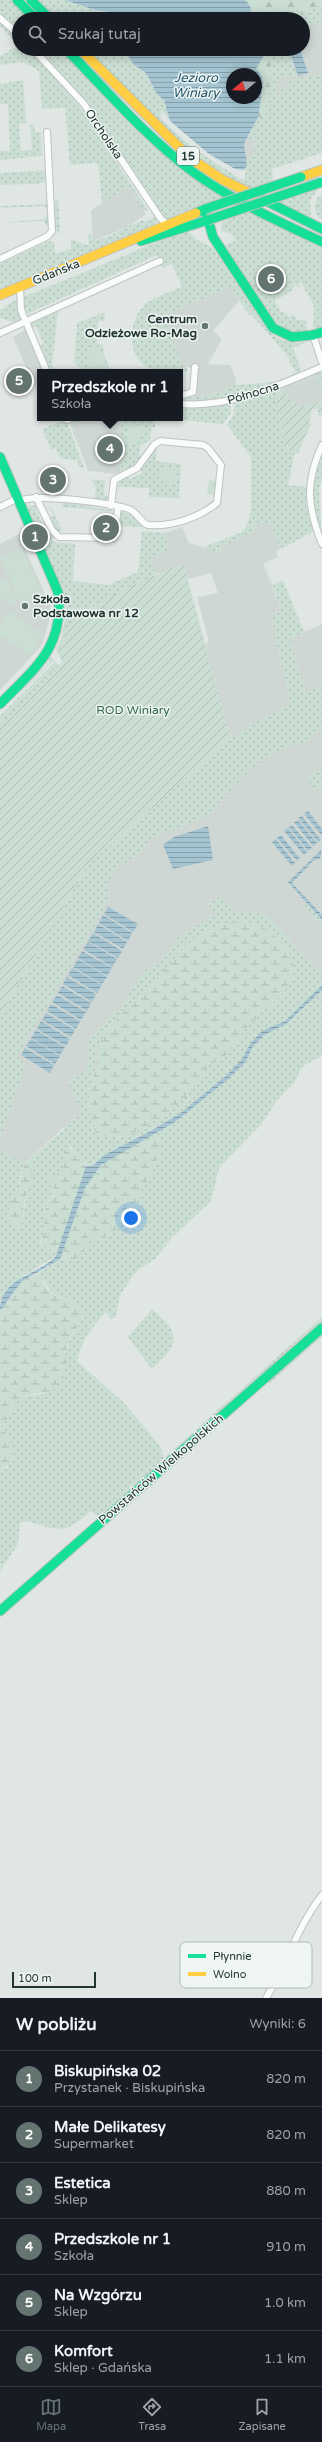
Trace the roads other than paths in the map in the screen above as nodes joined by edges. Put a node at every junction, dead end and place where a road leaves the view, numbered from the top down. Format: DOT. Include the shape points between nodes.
graph roads {
  1 [pos="17,0"];
  2 [pos="31,0"];
  3 [pos="29,12"];
  4 [pos="43,12"];
  5 [pos="0,18"];
  6 [pos="12,29"];
  7 [pos="39,56"];
  8 [pos="73,56"];
  9 [pos="87,56"];
  10 [pos="47,132"];
  11 [pos="322,170"];
  12 [pos="322,182"];
  13 [pos="205,209"];
  14 [pos="208,220"];
  15 [pos="167,224"];
  16 [pos="322,229"];
  17 [pos="322,242"];
  18 [pos="113,249"];
  19 [pos="0,260"];
  20 [pos="160,262"];
  21 [pos="20,287"];
  22 [pos="0,295"];
  23 [pos="26,322"];
  24 [pos="0,333"];
  25 [pos="317,333"];
  26 [pos="322,362"];
  27 [pos="195,367"];
  28 [pos="322,367"];
  29 [pos="46,369"];
  30 [pos="183,395"];
  31 [pos="183,404"];
  32 [pos="322,445"];
  33 [pos="0,457"];
  34 [pos="36,496"];
  35 [pos="18,499"];
  36 [pos="111,506"];
  37 [pos="0,507"];
  38 [pos="118,508"];
  39 [pos="322,544"];
  40 [pos="0,704"];
  41 [pos="322,1328"];
  42 [pos="0,1611"];
  43 [pos="322,1895"];
  44 [pos="294,1942"];
  45 [pos="272,1988"];
  46 [pos="266,1998"];
  1 -- 3 [label="street"];
  2 -- 4 [label="street"];
  5 -- 6 [label="street"];
  7 -- 15 [label="street, Orcholska" via="84,104 161,219"];
  8 -- 17 [label="street, 15" via="152,136 190,169 239,201"];
  9 -- 16 [label="street, 15" via="173,143 200,165 236,187"];
  10 -- 19 [label="street" via="52,230 48,236"];
  11 -- 13 [label="street, Gdańska, bridge"];
  12 -- 14 [label="street, Gdańska, bridge"];
  13 -- 14 [label="street, bridge"];
  13 -- 15 [label="street, Gdańska"];
  14 -- 18 [label="street, Gdańska"];
  14 -- 25 [label="street" via="218,242 273,328 292,337"];
  15 -- 18 [label="street, Gdańska"];
  18 -- 21 [label="street, Gdańska"];
  20 -- 23 [label="street"];
  21 -- 22 [label="street, Gdańska"];
  21 -- 23 [label="street" via="19,303"];
  23 -- 24 [label="street"];
  23 -- 29 [label="street"];
  25 -- 26 [label="street"];
  27 -- 30 [label="street" via="193,392"];
  28 -- 31 [label="street, Północna" via="269,389 231,400 203,405"];
  32 -- 39 [label="street" via="311,474 310,497 312,516"];
  33 -- 35 [label="street"];
  34 -- 35 [label="street"];
  34 -- 36 [label="street"];
  34 -- 38 [label="street" via="52,530 59,536 114,538"];
  35 -- 37 [label="street"];
  35 -- 40 [label="street" via="58,592 60,622 49,652"];
  36 -- 38 [label="street"];
  36 -- 38 [label="street" via="114,480 137,468 154,445 160,442 203,445 221,465 217,503 208,510 162,526 148,526 130,509"];
  41 -- 42 [label="street, Powstańców Wielkopolskich"];
  43 -- 44 [label="street"];
  45 -- 46 [label="street"];
}
